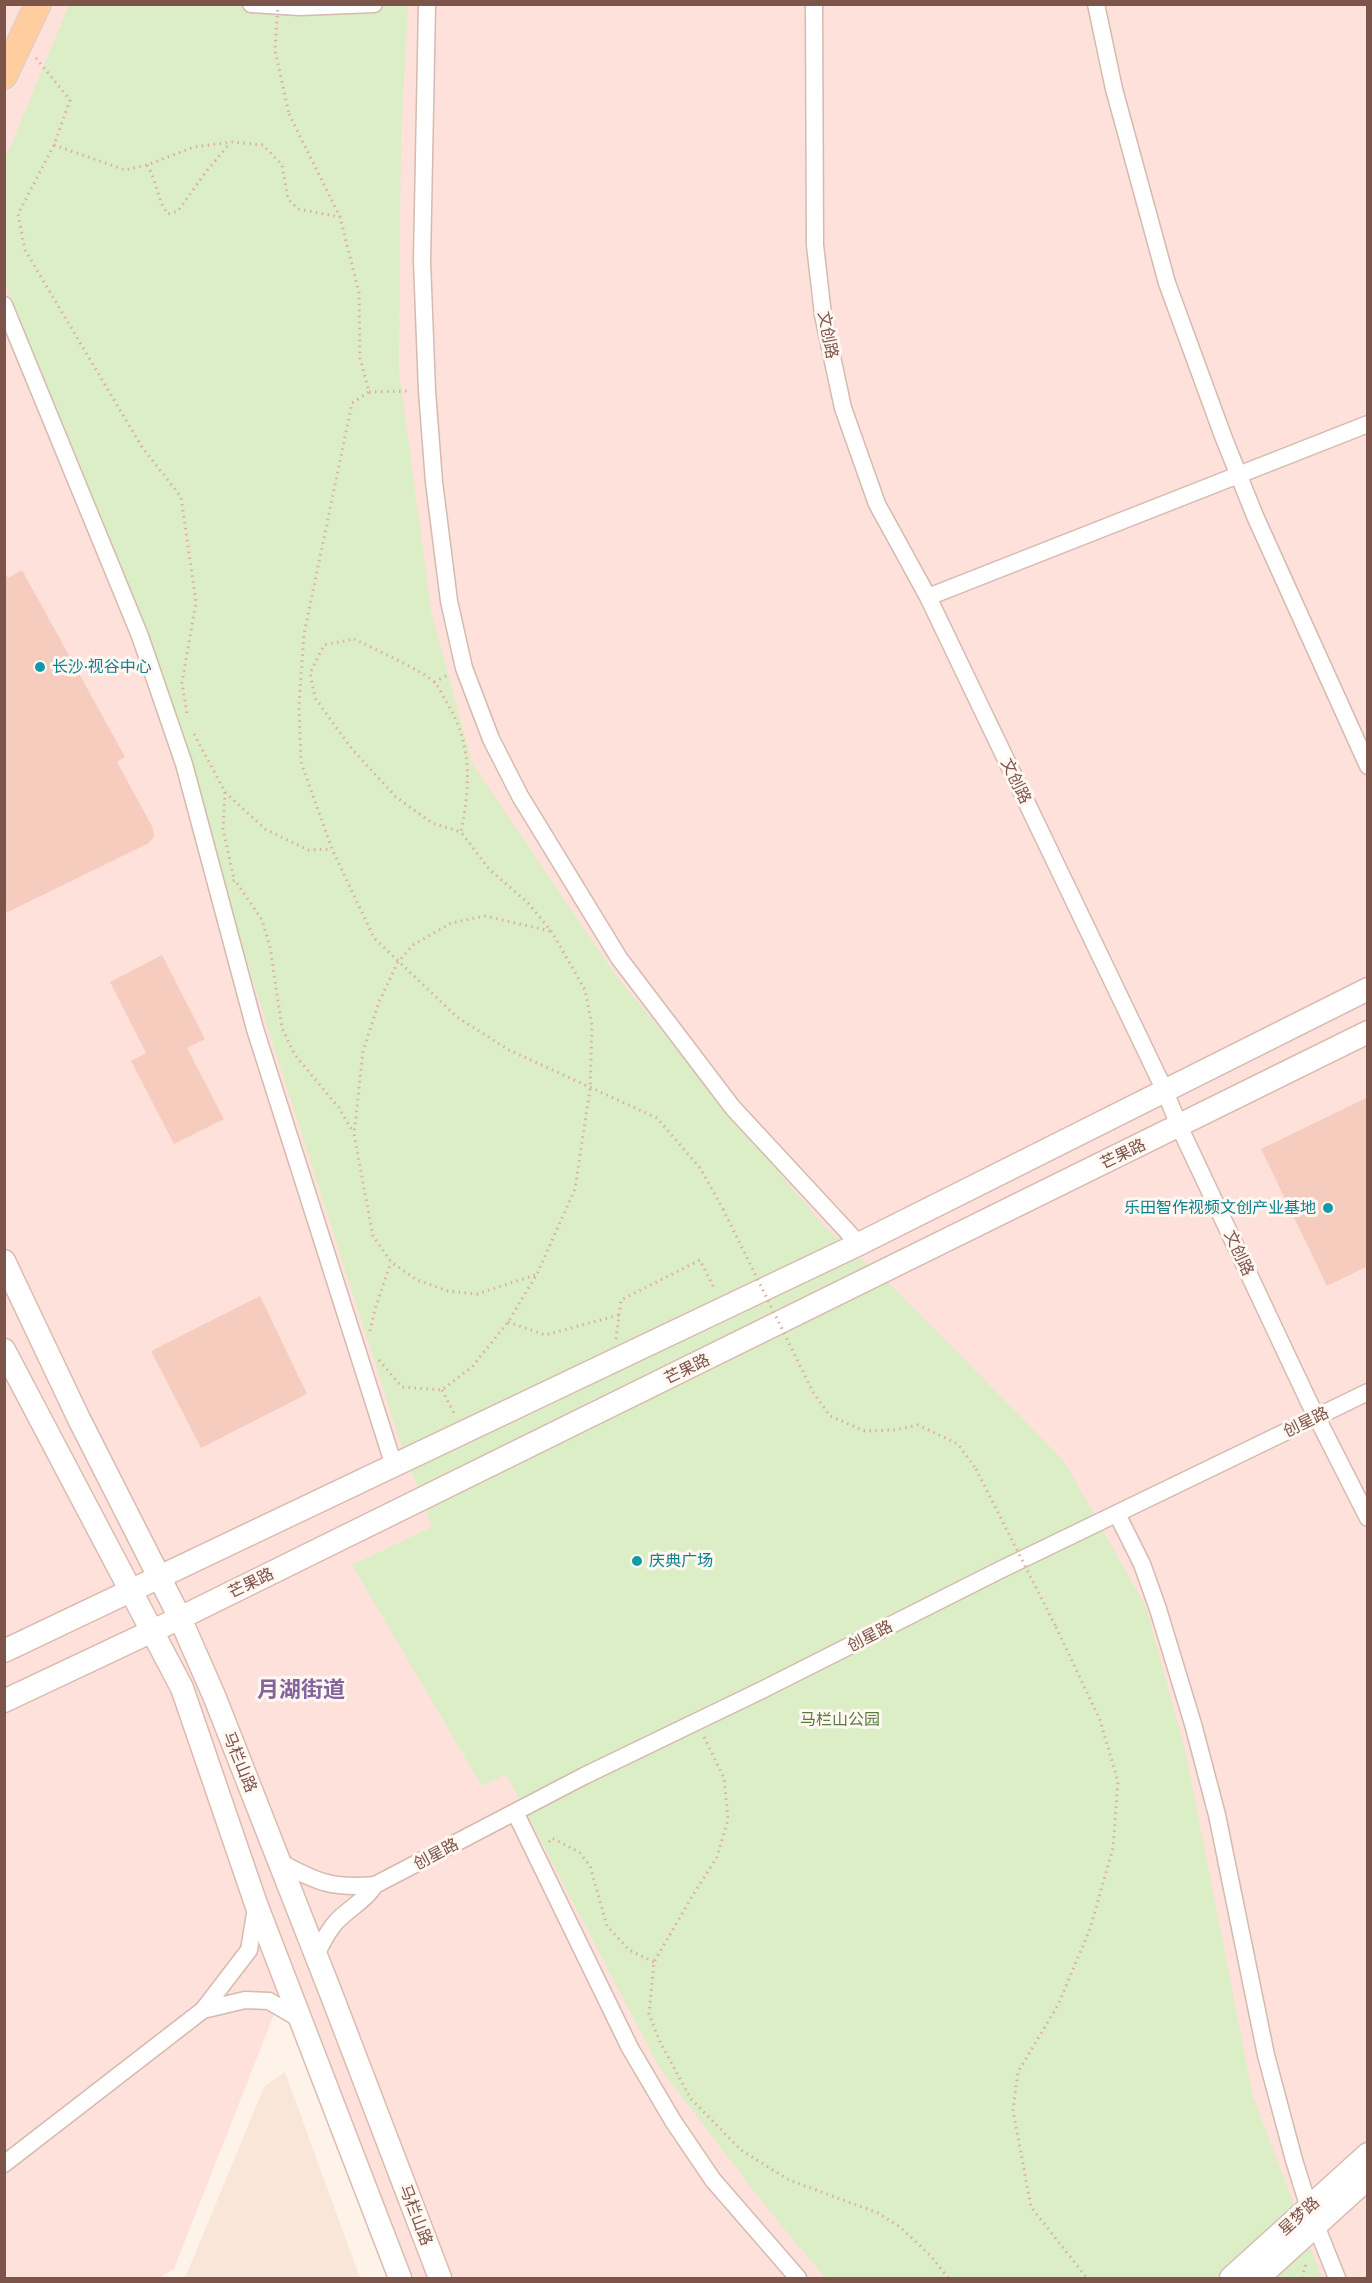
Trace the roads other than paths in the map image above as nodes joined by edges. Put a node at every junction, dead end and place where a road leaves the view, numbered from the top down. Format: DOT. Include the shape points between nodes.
graph roads {
  1 [pos="38,4"];
  2 [pos="51,4"];
  3 [pos="251,4"];
  4 [pos="374,4"];
  5 [pos="427,4"];
  6 [pos="814,4"];
  7 [pos="1096,4"];
  8 [pos="22,40"];
  9 [pos="4,76"];
  10 [pos="4,305"];
  11 [pos="1368,424"];
  12 [pos="1238,475"];
  13 [pos="928,597"];
  14 [pos="1368,766"];
  15 [pos="1368,989"];
  16 [pos="1368,1032"];
  17 [pos="1165,1091"];
  18 [pos="1179,1126"];
  19 [pos="859,1244"];
  20 [pos="4,1261"];
  21 [pos="4,1350"];
  22 [pos="1368,1392"];
  23 [pos="1317,1417"];
  24 [pos="394,1466"];
  25 [pos="1117,1514"];
  26 [pos="1368,1518"];
  27 [pos="159,1578"];
  28 [pos="131,1592"];
  29 [pos="180,1618"];
  30 [pos="152,1631"];
  31 [pos="4,1651"];
  32 [pos="4,1701"];
  33 [pos="515,1812"];
  34 [pos="280,1862"];
  35 [pos="375,1885"];
  36 [pos="256,1904"];
  37 [pos="316,1955"];
  38 [pos="203,2010"];
  39 [pos="300,2019"];
  40 [pos="1368,2154"];
  41 [pos="4,2164"];
  42 [pos="1368,2178"];
  43 [pos="1313,2216"];
  44 [pos="400,2278"];
  45 [pos="440,2278"];
  46 [pos="798,2278"];
  47 [pos="1231,2278"];
  48 [pos="1258,2278"];
  49 [pos="1337,2278"];
  1 -- 8 [label="main road"];
  2 -- 8 [label="street"];
  3 -- 4 [label="street"];
  5 -- 19 [label="street" via="422,228 427,390 449,601 464,668 496,748 542,834 619,958 733,1108"];
  6 -- 13 [label="street, 文创路" via="815,245 823,315 843,408 878,504"];
  7 -- 12 [label="street" via="1114,89 1167,283"];
  8 -- 9 [label="main road"];
  10 -- 24 [label="street" via="140,636 184,764 255,1029"];
  11 -- 12 [label="street"];
  12 -- 13 [label="street"];
  12 -- 14 [label="street"];
  13 -- 17 [label="street, 文创路"];
  15 -- 17 [label="main road"];
  16 -- 18 [label="main road, 芒果路"];
  17 -- 18 [label="street, 文创路"];
  17 -- 19 [label="main road"];
  18 -- 23 [label="street, 文创路"];
  18 -- 29 [label="main road, 芒果路"];
  19 -- 24 [label="main road"];
  20 -- 27 [label="main road, 马栏山路"];
  21 -- 28 [label="main road, 马栏山路"];
  22 -- 23 [label="street, 创星路"];
  23 -- 25 [label="street, 创星路"];
  23 -- 26 [label="street, 文创路"];
  24 -- 27 [label="main road"];
  25 -- 33 [label="street, 创星路"];
  25 -- 43 [label="street" via="1142,1564 1193,1724 1217,1815 1266,2055"];
  27 -- 28 [label="main road"];
  27 -- 29 [label="main road, 马栏山路"];
  28 -- 30 [label="main road, 马栏山路"];
  28 -- 31 [label="main road"];
  29 -- 30 [label="main road, 芒果路"];
  29 -- 34 [label="main road, 马栏山路"];
  30 -- 32 [label="main road, 芒果路"];
  30 -- 36 [label="main road, 马栏山路" via="182,1688"];
  33 -- 35 [label="street, 创星路"];
  33 -- 46 [label="street" via="630,2048 673,2121 713,2180"];
  34 -- 35 [label="street" via="323,1883"];
  34 -- 37 [label="main road, 马栏山路"];
  35 -- 37 [label="street" via="364,1900 338,1920"];
  36 -- 38 [label="street" via="249,1950"];
  36 -- 39 [label="main road, 马栏山路"];
  37 -- 45 [label="main road, 马栏山路"];
  38 -- 39 [label="street" via="245,2000 268,2001"];
  38 -- 41 [label="street"];
  39 -- 44 [label="main road, 马栏山路"];
  40 -- 43 [label="main road, 星梦路"];
  42 -- 43 [label="main road, 星梦路"];
  43 -- 47 [label="main road, 星梦路"];
  43 -- 48 [label="main road, 星梦路"];
  43 -- 49 [label="street"];
}
